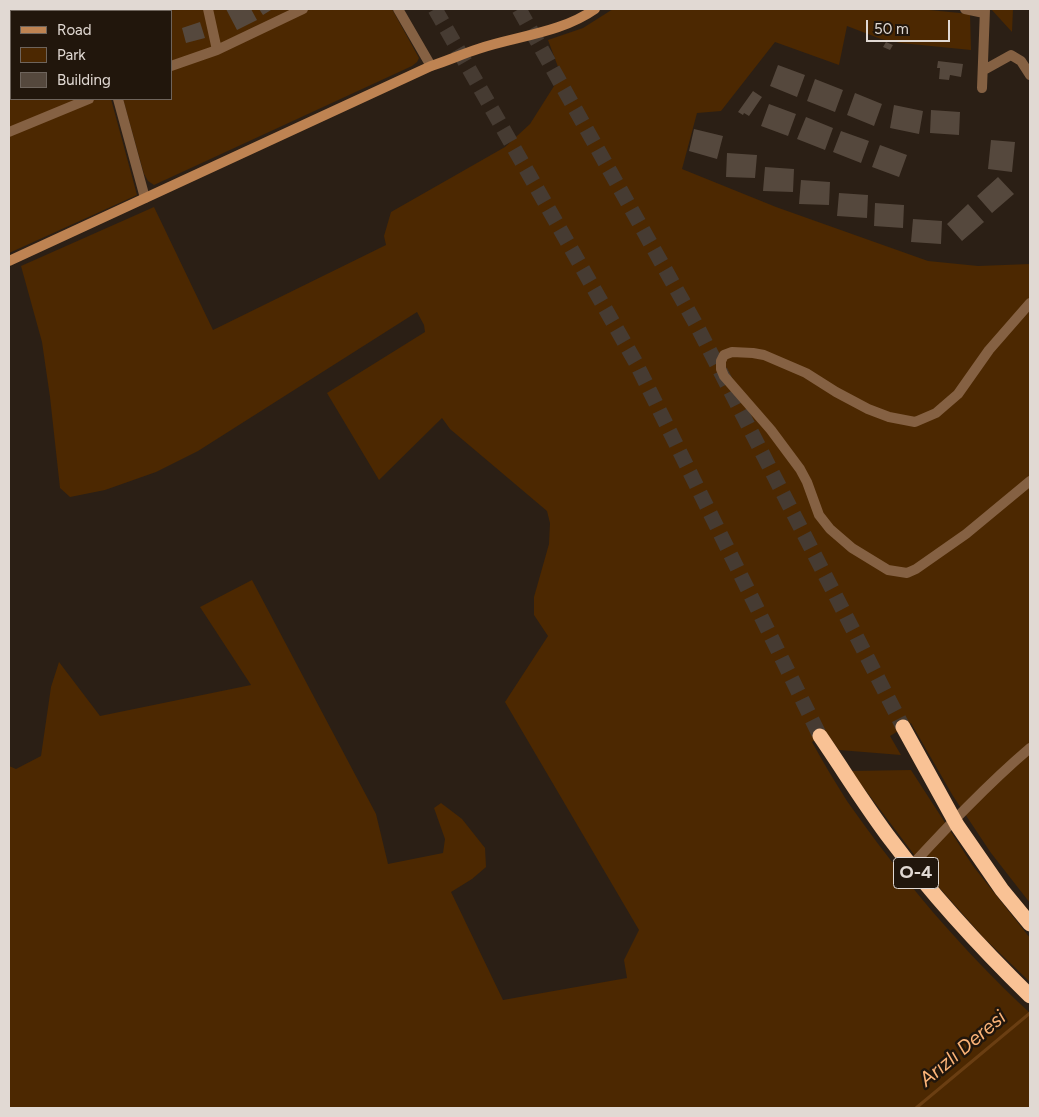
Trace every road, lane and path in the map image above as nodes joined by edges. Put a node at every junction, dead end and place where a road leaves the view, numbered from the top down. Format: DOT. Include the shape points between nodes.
graph roads {
  1 [pos="208,9"];
  2 [pos="304,9"];
  3 [pos="398,9"];
  4 [pos="595,9"];
  5 [pos="965,9"];
  6 [pos="985,11"];
  7 [pos="217,50"];
  8 [pos="172,66"];
  9 [pos="431,66"];
  10 [pos="984,70"];
  11 [pos="1030,75"];
  12 [pos="982,88"];
  13 [pos="88,100"];
  14 [pos="118,100"];
  15 [pos="9,132"];
  16 [pos="145,198"];
  17 [pos="9,261"];
  18 [pos="1030,303"];
  19 [pos="1030,481"];
  20 [pos="903,727"];
  21 [pos="820,736"];
  22 [pos="1030,748"];
  23 [pos="898,880"];
  24 [pos="1030,924"];
  25 [pos="1030,996"];
  1 -- 7 [label="street"];
  2 -- 7 [label="street"];
  3 -- 9 [label="street"];
  4 -- 9 [label="street" via="560,27 478,49"];
  5 -- 6 [label="street"];
  6 -- 10 [label="street"];
  7 -- 8 [label="street"];
  9 -- 16 [label="street"];
  10 -- 11 [label="street" via="1012,55 1021,61"];
  10 -- 12 [label="street"];
  13 -- 15 [label="street"];
  14 -- 16 [label="street"];
  16 -- 17 [label="street"];
  18 -- 19 [label="street" via="989,350 958,394 936,413 914,422 889,418 868,409 806,373 764,355 732,352 724,355 721,369 736,392 789,454 807,482 819,515 830,530 888,570 907,573 916,569 966,534"];
  20 -- 24 [label="highway, bridge" via="957,825"];
  21 -- 25 [label="highway, O-4, bridge" via="924,883"];
  22 -- 23 [label="street"];
}
